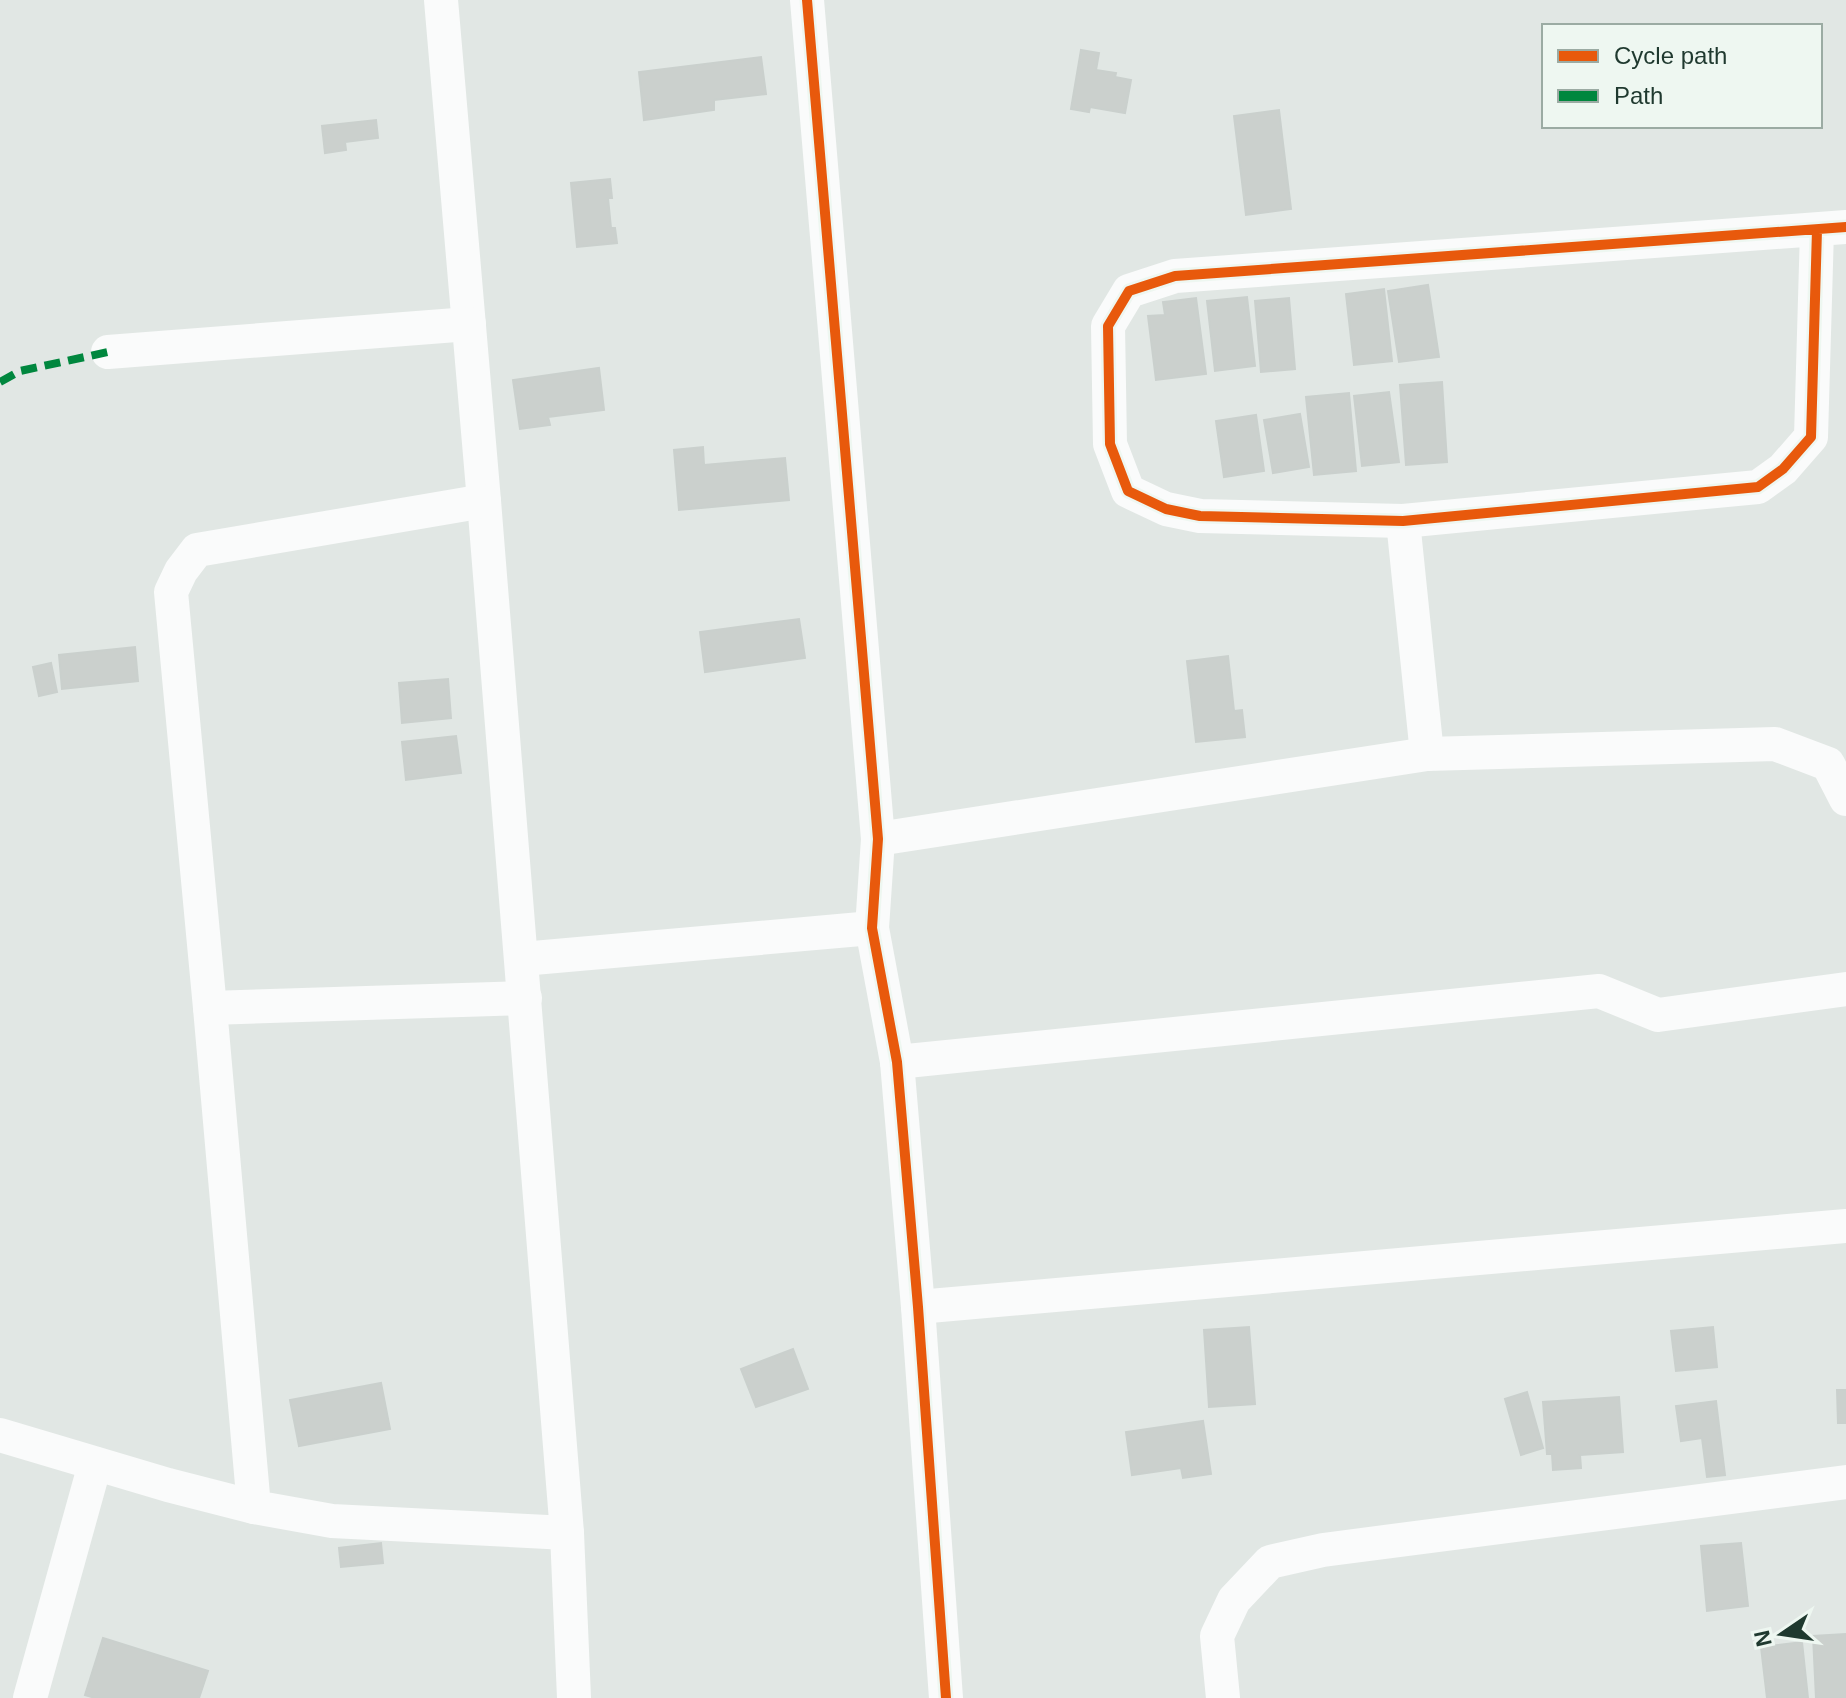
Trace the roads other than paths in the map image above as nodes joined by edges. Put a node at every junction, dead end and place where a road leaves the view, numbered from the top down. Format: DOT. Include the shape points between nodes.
graph roads {
  1 [pos="441,0"];
  2 [pos="807,0"];
  3 [pos="1831,228"];
  4 [pos="469,324"];
  5 [pos="108,352"];
  6 [pos="484,501"];
  7 [pos="1403,521"];
  8 [pos="1427,754"];
  9 [pos="1846,799"];
  10 [pos="878,839"];
  11 [pos="872,928"];
  12 [pos="522,959"];
  13 [pos="1846,989"];
  14 [pos="525,998"];
  15 [pos="210,1008"];
  16 [pos="897,1062"];
  17 [pos="1846,1226"];
  18 [pos="918,1307"];
  19 [pos="0,1435"];
  20 [pos="95,1464"];
  21 [pos="1846,1482"];
  22 [pos="254,1507"];
  23 [pos="567,1533"];
  24 [pos="30,1698"];
  25 [pos="574,1698"];
  26 [pos="946,1698"];
  27 [pos="1223,1698"];
  1 -- 4 [label="street"];
  2 -- 10 [label="street"];
  3 -- 7 [label="street" via="1811,437 1783,469 1758,487"];
  3 -- 7 [label="street" via="1175,276 1129,291 1108,326 1110,444 1128,491 1166,509 1200,516"];
  4 -- 5 [label="street"];
  4 -- 6 [label="street"];
  6 -- 12 [label="street"];
  6 -- 15 [label="street" via="197,550 181,571 171,592"];
  7 -- 8 [label="street"];
  8 -- 9 [label="street" via="1775,744 1828,764"];
  8 -- 10 [label="street"];
  10 -- 11 [label="street"];
  11 -- 12 [label="street"];
  11 -- 16 [label="street"];
  12 -- 14 [label="street"];
  13 -- 16 [label="street" via="1658,1015 1599,991"];
  14 -- 15 [label="street"];
  14 -- 23 [label="street"];
  15 -- 22 [label="street"];
  16 -- 18 [label="street"];
  17 -- 18 [label="street"];
  18 -- 26 [label="street"];
  19 -- 20 [label="street"];
  20 -- 22 [label="street"];
  20 -- 24 [label="street"];
  21 -- 27 [label="street" via="1323,1550 1270,1562 1234,1600 1217,1636"];
  22 -- 23 [label="street" via="332,1521"];
  23 -- 25 [label="street"];
}
